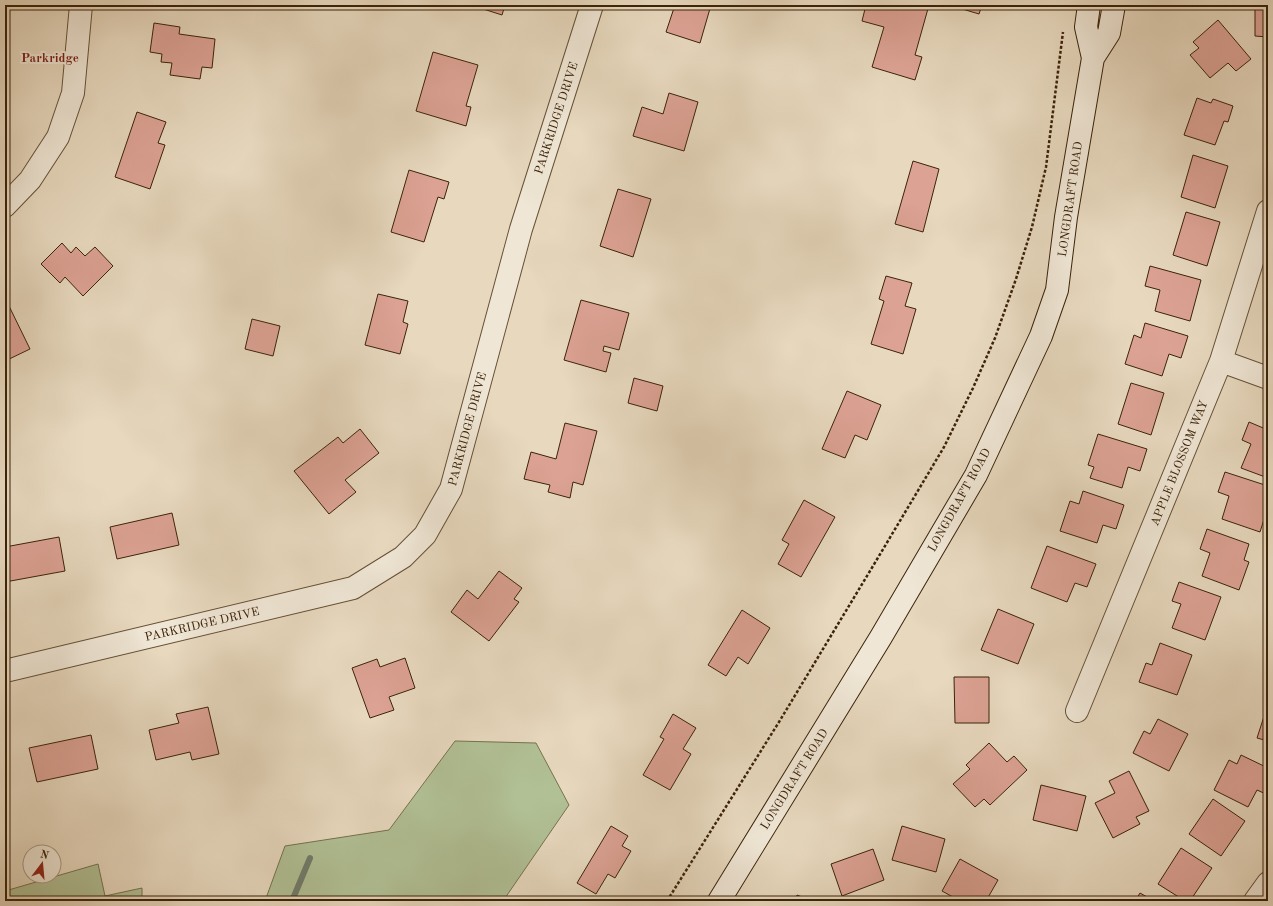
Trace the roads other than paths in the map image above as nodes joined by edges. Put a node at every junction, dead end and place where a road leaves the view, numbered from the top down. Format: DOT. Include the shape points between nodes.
graph roads {
  1 [pos="81,5"];
  2 [pos="592,5"];
  3 [pos="1089,5"];
  4 [pos="1114,5"];
  5 [pos="1093,58"];
  6 [pos="5,206"];
  7 [pos="1268,211"];
  8 [pos="1221,361"];
  9 [pos="1268,378"];
  10 [pos="5,671"];
  11 [pos="1077,711"];
  12 [pos="1268,884"];
  13 [pos="719,901"];
  14 [pos="1255,901"];
  1 -- 6 [label="street" via="73,93 58,136 30,180"];
  2 -- 10 [label="street, PARKRIDGE DRIVE" via="521,229 451,489 425,535 403,557 353,588"];
  3 -- 5 [label="street, LONGDRAFT ROAD" via="1086,27"];
  4 -- 5 [label="street, LONGDRAFT ROAD" via="1109,33"];
  5 -- 13 [label="street, LONGDRAFT ROAD" via="1057,290 1042,336 976,475 881,637"];
  7 -- 8 [label="street, APPLE BLOSSOM WAY"];
  8 -- 9 [label="street"];
  8 -- 11 [label="street, APPLE BLOSSOM WAY"];
  12 -- 14 [label="street"];
}
